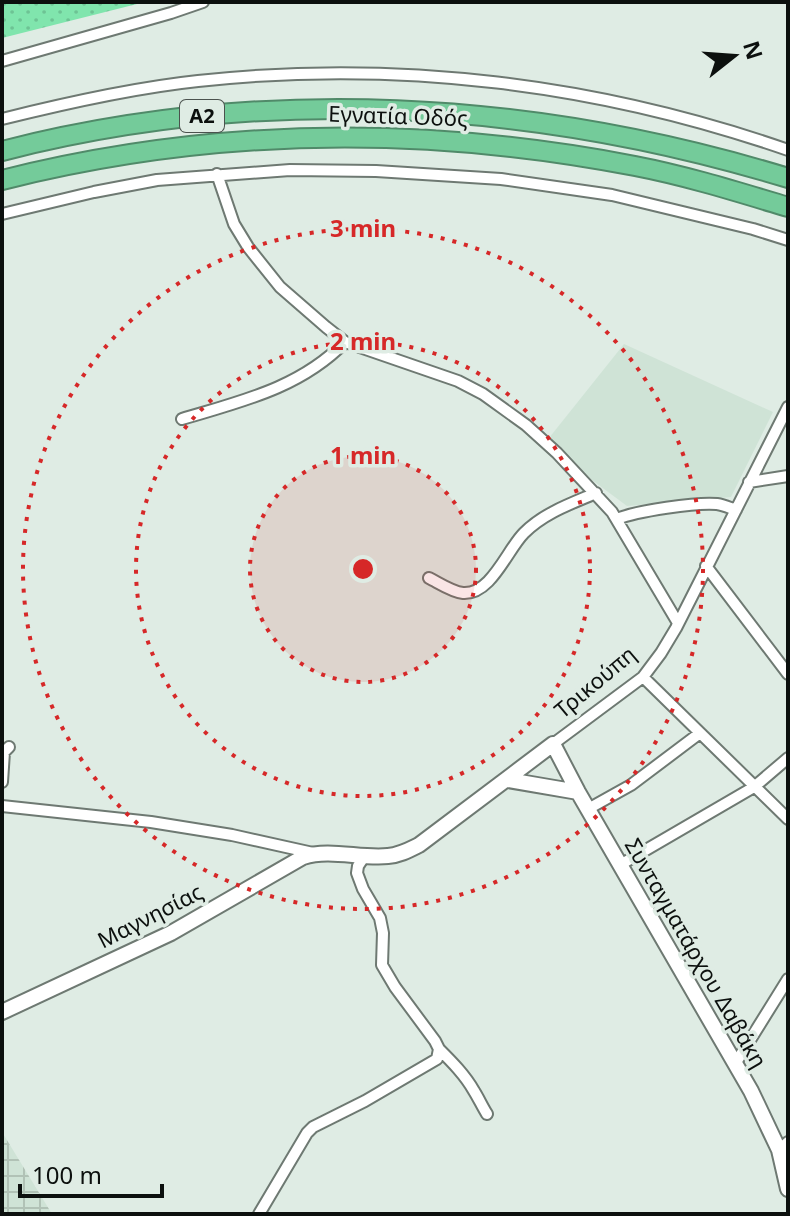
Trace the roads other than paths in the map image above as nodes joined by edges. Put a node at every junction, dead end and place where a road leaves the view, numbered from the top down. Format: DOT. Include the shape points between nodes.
graph roads {
  1 [pos="203,2"];
  2 [pos="2,61"];
  3 [pos="2,119"];
  4 [pos="788,150"];
  5 [pos="2,151"];
  6 [pos="217,174"];
  7 [pos="788,178"];
  8 [pos="2,180"];
  9 [pos="788,207"];
  10 [pos="2,214"];
  11 [pos="788,240"];
  12 [pos="345,342"];
  13 [pos="788,407"];
  14 [pos="182,419"];
  15 [pos="788,476"];
  16 [pos="749,482"];
  17 [pos="596,493"];
  18 [pos="736,510"];
  19 [pos="617,519"];
  20 [pos="706,566"];
  21 [pos="429,578"];
  22 [pos="678,623"];
  23 [pos="788,674"];
  24 [pos="643,677"];
  25 [pos="700,733"];
  26 [pos="553,744"];
  27 [pos="9,747"];
  28 [pos="788,758"];
  29 [pos="508,780"];
  30 [pos="2,782"];
  31 [pos="754,787"];
  32 [pos="578,792"];
  33 [pos="2,806"];
  34 [pos="588,809"];
  35 [pos="788,819"];
  36 [pos="314,853"];
  37 [pos="364,857"];
  38 [pos="620,865"];
  39 [pos="788,979"];
  40 [pos="2,1012"];
  41 [pos="439,1049"];
  42 [pos="735,1064"];
  43 [pos="487,1114"];
  44 [pos="783,1146"];
  45 [pos="788,1189"];
  46 [pos="259,1214"];
  1 -- 2 [label="street"];
  3 -- 4 [label="street" via="195,81 404,73 501,82 646,108"];
  5 -- 7 [label="highway, Εγνατία Οδός / Α2" via="221,114 405,109 470,113 642,140"];
  6 -- 10 [label="street" via="132,185"];
  6 -- 11 [label="street" via="362,171 501,179 612,195"];
  6 -- 12 [label="street" via="248,247 280,287"];
  8 -- 9 [label="highway, Εγνατία Οδός / Α2" via="167,148 271,138 400,137 636,166"];
  12 -- 14 [label="street" via="305,375"];
  12 -- 17 [label="street" via="483,394 526,425"];
  13 -- 16 [label="street, Τρικούπη"];
  15 -- 16 [label="street"];
  16 -- 18 [label="street, Τρικούπη"];
  17 -- 19 [label="street"];
  17 -- 21 [label="street" via="537,522 478,589 460,593"];
  18 -- 19 [label="street" via="707,504"];
  18 -- 20 [label="street, Τρικούπη"];
  19 -- 22 [label="street"];
  20 -- 22 [label="street, Τρικούπη"];
  20 -- 23 [label="street"];
  22 -- 24 [label="street, Τρικούπη"];
  24 -- 25 [label="street"];
  24 -- 26 [label="street, Τρικούπη"];
  25 -- 31 [label="street"];
  25 -- 34 [label="street" via="631,785"];
  26 -- 29 [label="street, Τρικούπη"];
  26 -- 32 [label="street, Συνταγματάρχου Δαβάκη"];
  27 -- 30 [label="street"];
  28 -- 31 [label="street"];
  29 -- 32 [label="street"];
  29 -- 37 [label="street, Τρικούπη" via="419,845 392,856"];
  31 -- 35 [label="street"];
  31 -- 38 [label="street"];
  32 -- 34 [label="street, Συνταγματάρχου Δαβάκη"];
  33 -- 36 [label="street" via="162,824"];
  34 -- 38 [label="street, Συνταγματάρχου Δαβάκη"];
  36 -- 37 [label="street, Τρικούπη"];
  36 -- 40 [label="street, Μαγνησίας" via="171,933"];
  37 -- 41 [label="street" via="357,873 380,918 382,965"];
  38 -- 42 [label="street, Συνταγματάρχου Δαβάκη"];
  39 -- 42 [label="street"];
  41 -- 43 [label="street"];
  41 -- 46 [label="street" via="437,1059 417,1072 313,1127"];
  42 -- 44 [label="street, Συνταγματάρχου Δαβάκη"];
  44 -- 45 [label="street, Συνταγματάρχου Δαβάκη"];
}
